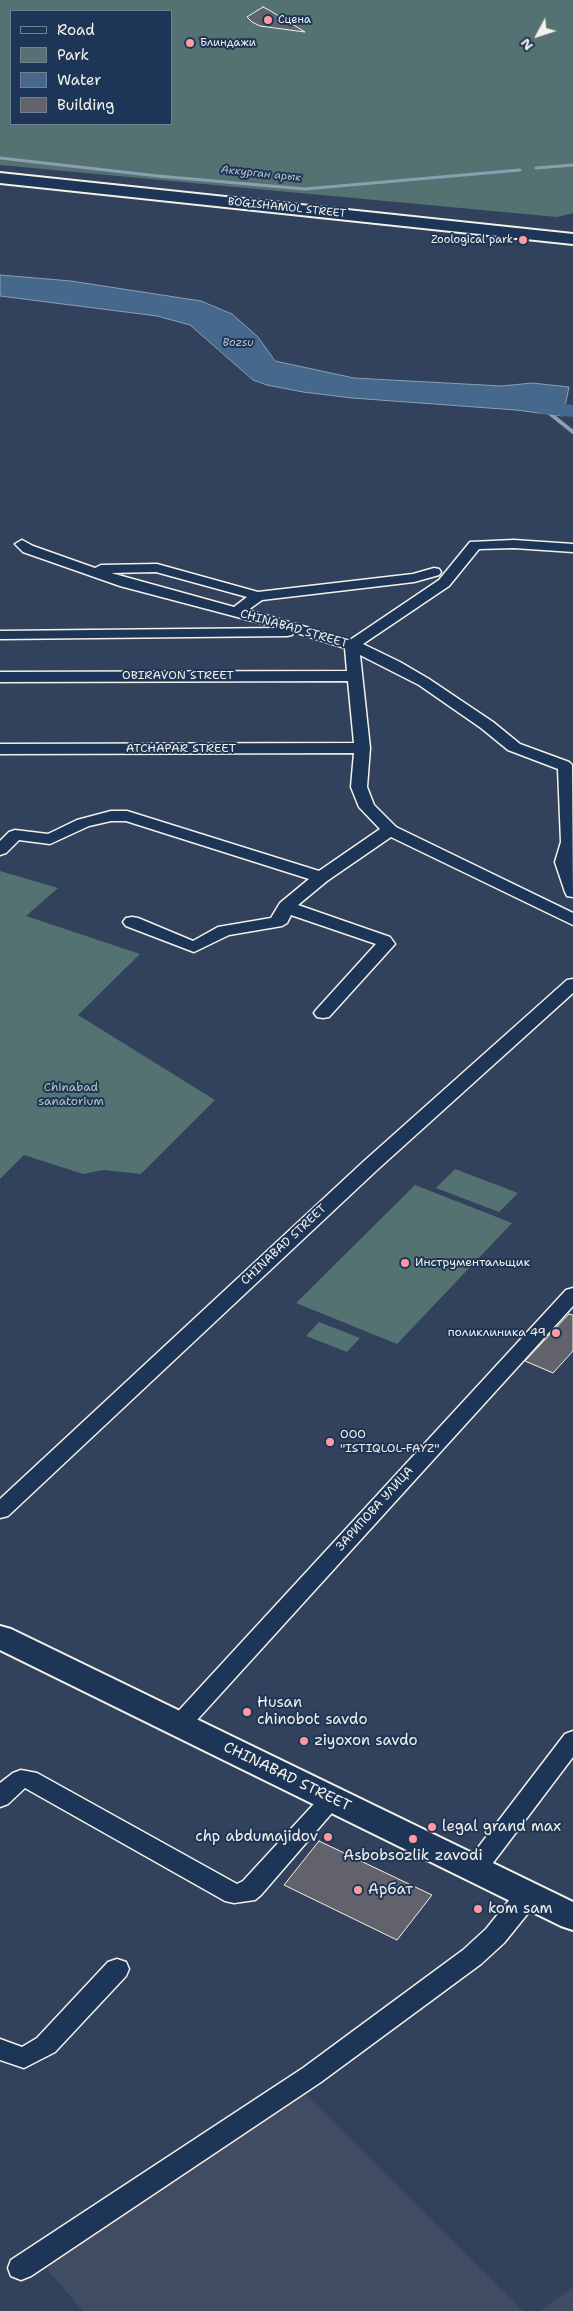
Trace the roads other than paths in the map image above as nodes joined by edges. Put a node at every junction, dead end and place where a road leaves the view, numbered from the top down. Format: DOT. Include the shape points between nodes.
graph roads {
  1 [pos="0,171"];
  2 [pos="0,178"];
  3 [pos="202,195"];
  4 [pos="573,232"];
  5 [pos="573,239"];
  6 [pos="22,544"];
  7 [pos="573,548"];
  8 [pos="85,570"];
  9 [pos="434,572"];
  10 [pos="258,596"];
  11 [pos="236,612"];
  12 [pos="313,632"];
  13 [pos="0,636"];
  14 [pos="352,645"];
  15 [pos="356,676"];
  16 [pos="0,677"];
  17 [pos="362,748"];
  18 [pos="0,749"];
  19 [pos="390,830"];
  20 [pos="571,842"];
  21 [pos="0,850"];
  22 [pos="321,877"];
  23 [pos="573,892"];
  24 [pos="286,907"];
  25 [pos="573,920"];
  26 [pos="132,922"];
  27 [pos="573,984"];
  28 [pos="323,1013"];
  29 [pos="569,1304"];
  30 [pos="0,1511"];
  31 [pos="0,1637"];
  32 [pos="179,1725"];
  33 [pos="573,1740"];
  34 [pos="0,1798"];
  35 [pos="332,1800"];
  36 [pos="475,1869"];
  37 [pos="528,1895"];
  38 [pos="573,1917"];
  39 [pos="117,1968"];
  40 [pos="0,2049"];
  41 [pos="21,2268"];
  1 -- 3 [label="main road, BOGISHAMOL STREET"];
  2 -- 3 [label="main road, BOGISHAMOL STREET"];
  3 -- 4 [label="main road, BOGISHAMOL STREET"];
  3 -- 5 [label="main road, BOGISHAMOL STREET"];
  6 -- 8 [label="street, CHINABAD STREET"];
  7 -- 14 [label="street" via="475,545 444,583"];
  8 -- 10 [label="street" via="157,568"];
  8 -- 11 [label="street, CHINABAD STREET"];
  9 -- 10 [label="street" via="414,578"];
  10 -- 11 [label="street"];
  11 -- 12 [label="street, CHINABAD STREET"];
  12 -- 13 [label="street"];
  12 -- 14 [label="street, CHINABAD STREET"];
  14 -- 15 [label="street"];
  14 -- 20 [label="street, CHINABAD STREET" via="424,682 514,747 566,768"];
  15 -- 16 [label="street, OBIRAVON STREET"];
  15 -- 17 [label="street"];
  17 -- 18 [label="street, ATCHAPAR STREET"];
  17 -- 19 [label="street" via="359,787 368,807"];
  19 -- 22 [label="street"];
  19 -- 25 [label="street"];
  20 -- 23 [label="street, CHINABAD STREET" via="563,862"];
  21 -- 22 [label="street" via="15,835 50,839 83,823 111,816 127,816"];
  22 -- 24 [label="street"];
  24 -- 26 [label="street" via="281,919 224,931 194,947"];
  24 -- 28 [label="street" via="386,944"];
  27 -- 30 [label="street, CHINABAD STREET" via="370,1166"];
  29 -- 32 [label="street, ЗАРИПОВА УЛИЦА"];
  31 -- 32 [label="main road, CHINABAD STREET"];
  32 -- 35 [label="main road, CHINABAD STREET"];
  33 -- 36 [label="street"];
  34 -- 35 [label="street" via="21,1779 29,1779 234,1894 246,1893 252,1888"];
  35 -- 36 [label="main road, CHINABAD STREET"];
  36 -- 37 [label="main road, CHINABAD STREET"];
  37 -- 38 [label="main road, CHINABAD STREET"];
  37 -- 41 [label="street" via="495,1936 472,1957 312,2074"];
  39 -- 40 [label="street" via="46,2045 24,2058"];
}
